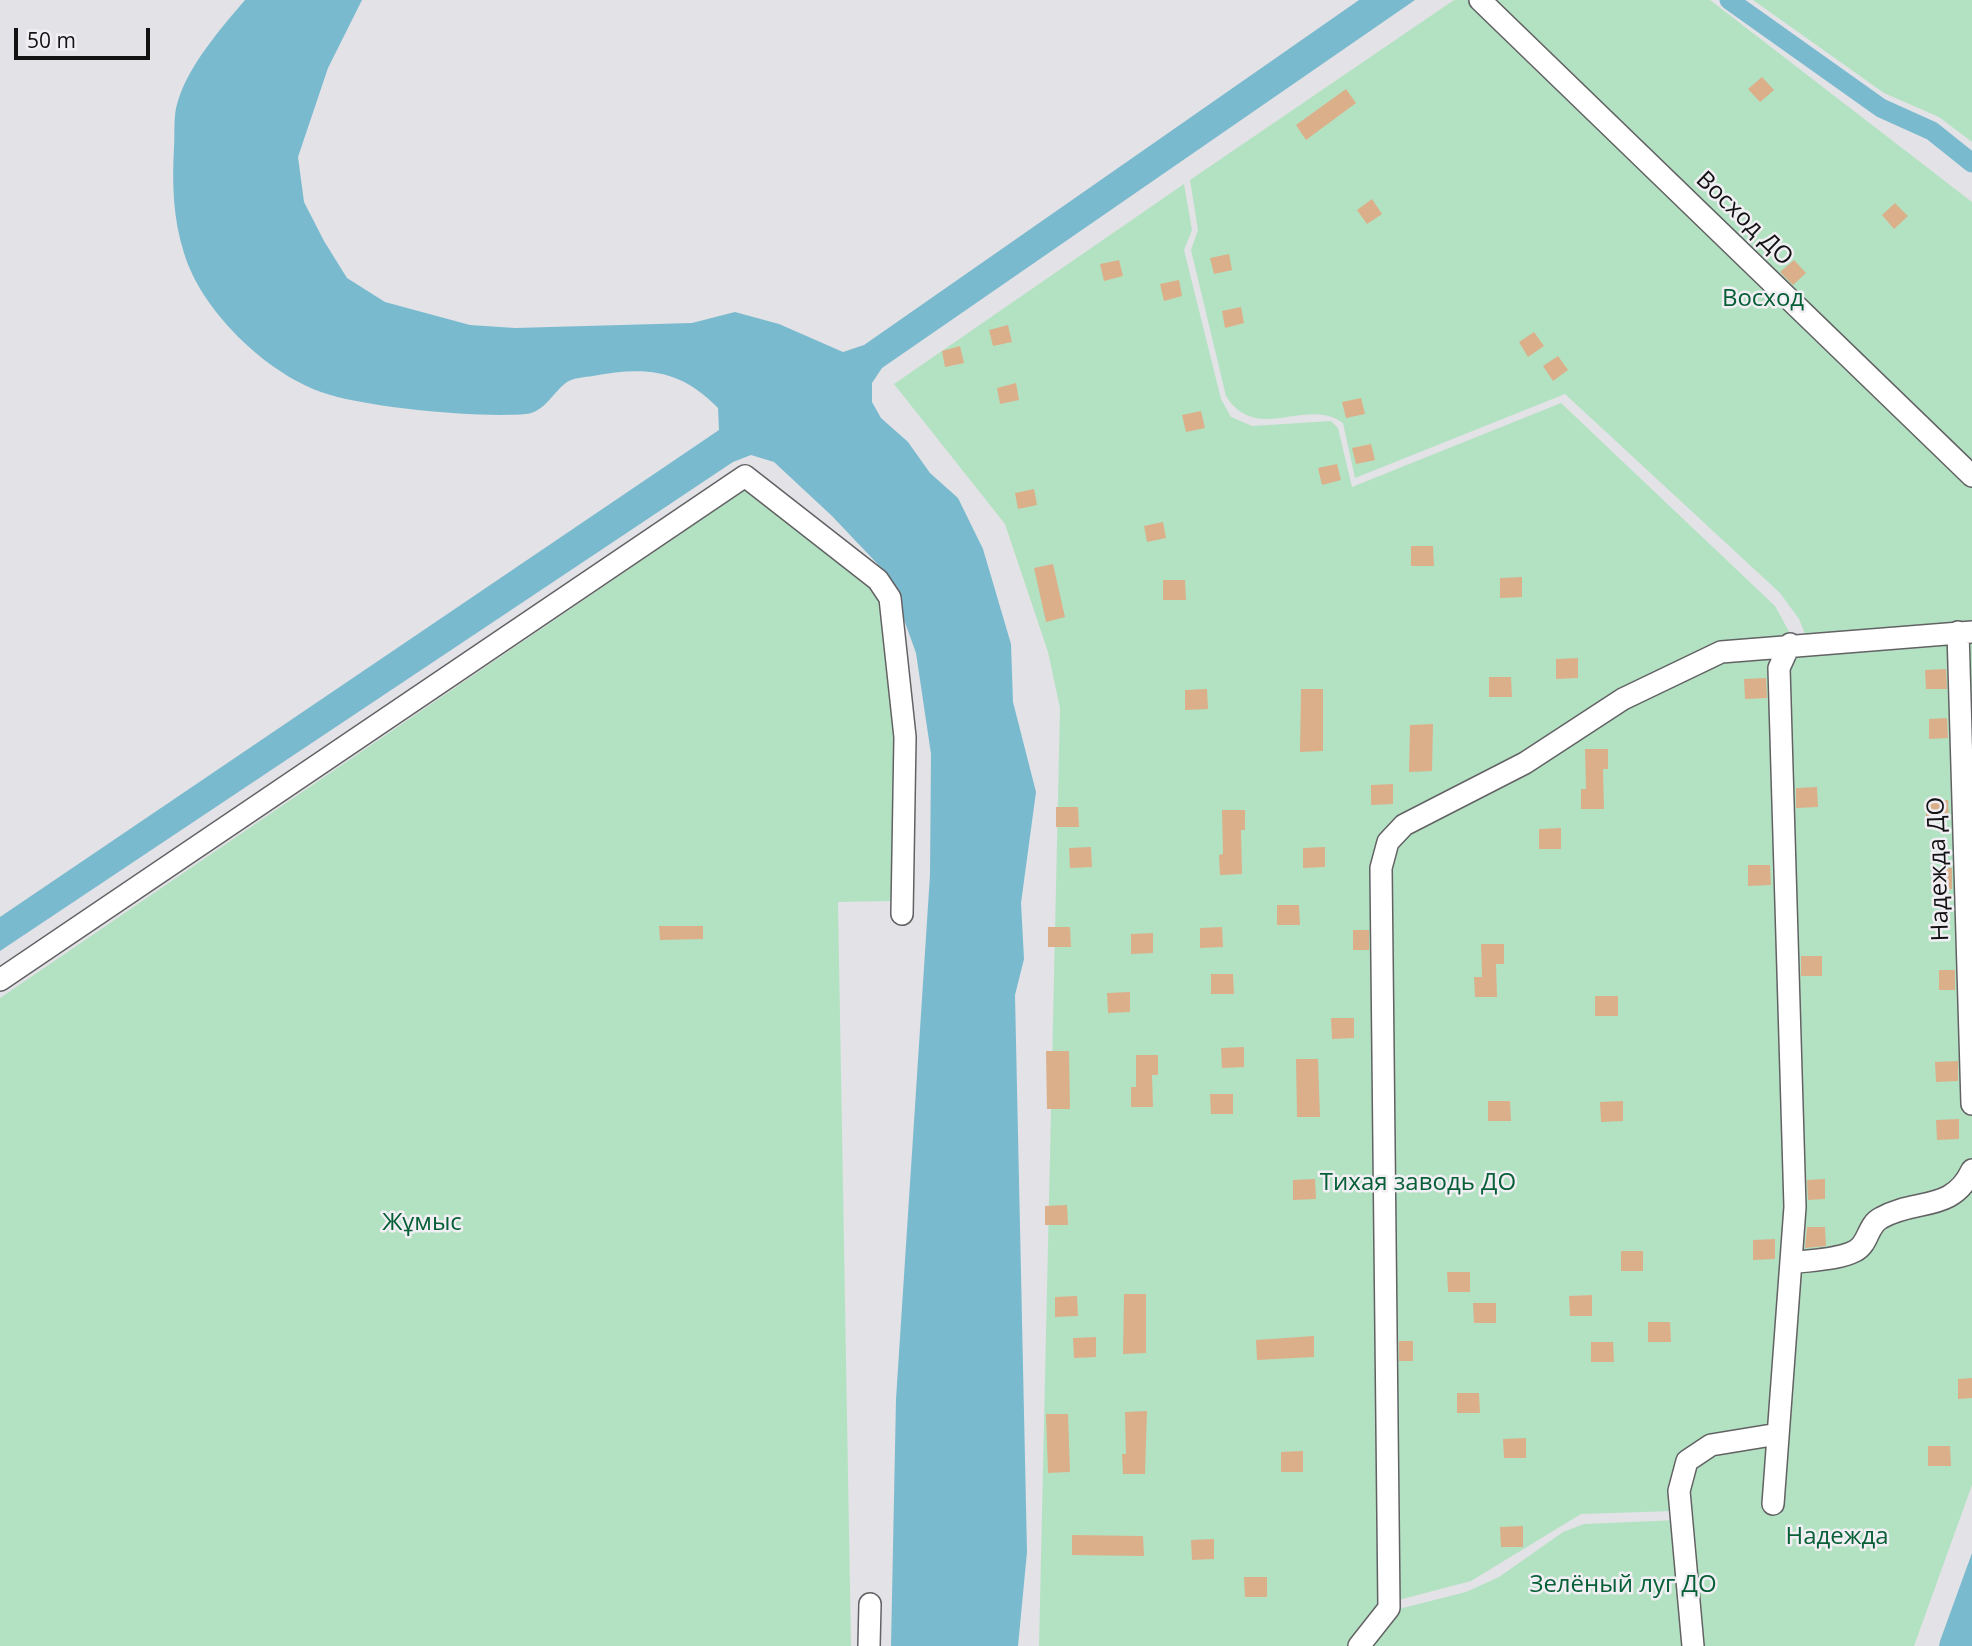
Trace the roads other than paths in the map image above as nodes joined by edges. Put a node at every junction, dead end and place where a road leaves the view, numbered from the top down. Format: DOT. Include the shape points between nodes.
graph roads {
  1 [pos="1480,0"];
  2 [pos="1972,476"];
  3 [pos="1965,632"];
  4 [pos="1790,645"];
  5 [pos="902,914"];
  6 [pos="0,980"];
  7 [pos="1972,1104"];
  8 [pos="1972,1170"];
  9 [pos="1791,1263"];
  10 [pos="1778,1434"];
  11 [pos="1773,1504"];
  12 [pos="870,1604"];
  13 [pos="869,1646"];
  14 [pos="1359,1646"];
  15 [pos="1693,1646"];
  1 -- 2 [label="street, Восход ДО"];
  3 -- 4 [label="street"];
  3 -- 7 [label="street, Надежда ДО"];
  4 -- 9 [label="street" via="1779,668 1795,1207"];
  4 -- 14 [label="street" via="1721,652 1623,699 1525,763 1404,825 1388,842 1381,882 1389,1608"];
  5 -- 6 [label="street" via="905,737 890,598 878,580 745,476"];
  8 -- 9 [label="street" via="1966,1184 1951,1198 1894,1211 1876,1220 1864,1245 1854,1252"];
  9 -- 10 [label="street"];
  10 -- 11 [label="street"];
  10 -- 15 [label="street" via="1711,1445 1687,1461 1679,1491"];
  12 -- 13 [label="street"];
}
